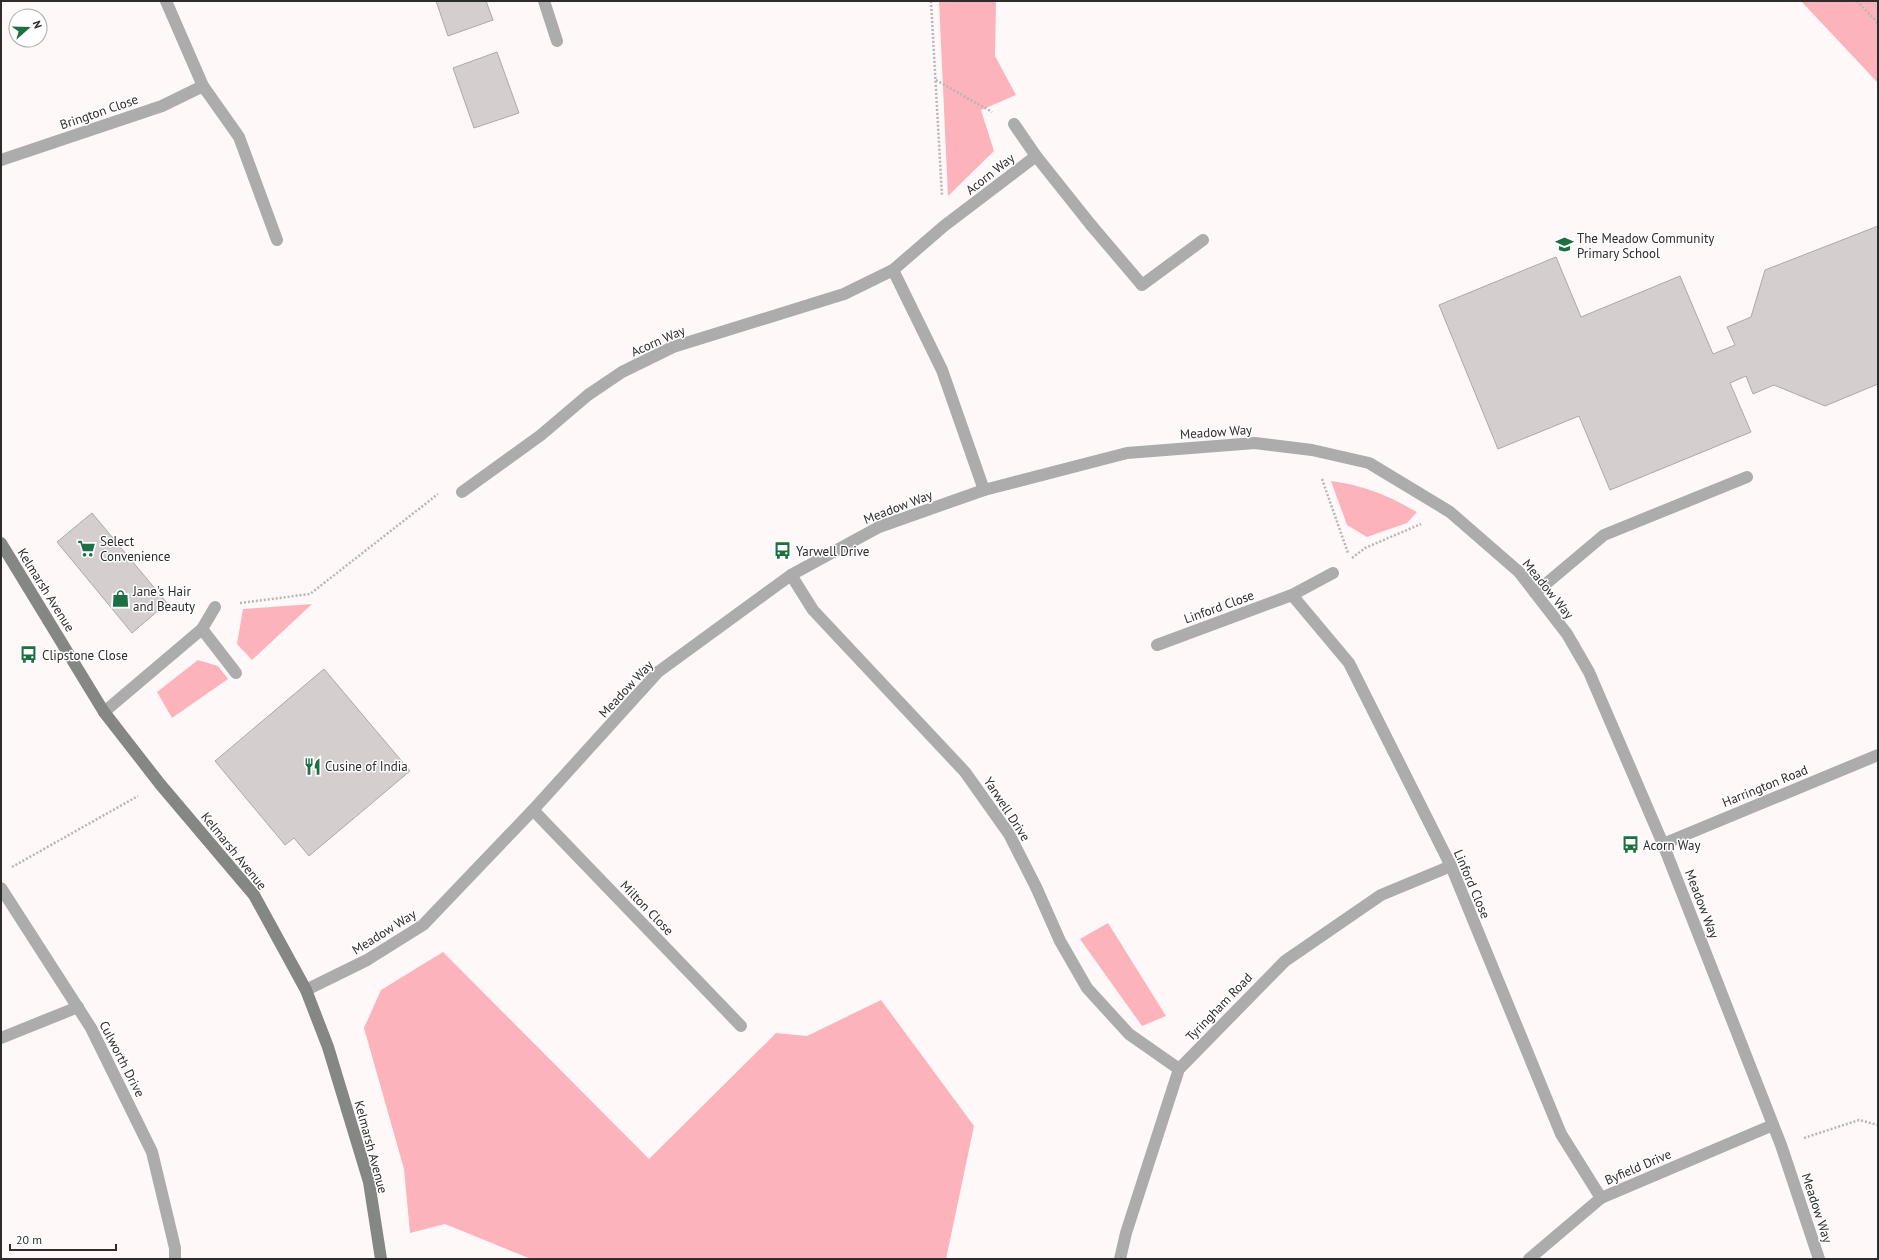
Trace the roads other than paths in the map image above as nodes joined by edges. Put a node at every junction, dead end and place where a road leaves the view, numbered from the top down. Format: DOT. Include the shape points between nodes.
graph roads {
  1 [pos="166,1"];
  2 [pos="544,1"];
  3 [pos="557,41"];
  4 [pos="203,86"];
  5 [pos="1014,124"];
  6 [pos="1036,156"];
  7 [pos="1,160"];
  8 [pos="277,240"];
  9 [pos="1203,240"];
  10 [pos="893,270"];
  11 [pos="1747,477"];
  12 [pos="984,490"];
  13 [pos="462,492"];
  14 [pos="1,544"];
  15 [pos="1334,573"];
  16 [pos="791,575"];
  17 [pos="1536,593"];
  18 [pos="1292,595"];
  19 [pos="216,607"];
  20 [pos="202,629"];
  21 [pos="1157,646"];
  22 [pos="236,673"];
  23 [pos="104,712"];
  24 [pos="1878,755"];
  25 [pos="533,810"];
  26 [pos="1663,844"];
  27 [pos="1451,866"];
  28 [pos="1,888"];
  29 [pos="306,990"];
  30 [pos="78,1007"];
  31 [pos="741,1026"];
  32 [pos="1,1038"];
  33 [pos="1179,1069"];
  34 [pos="1773,1125"];
  35 [pos="1601,1198"];
  36 [pos="175,1259"];
  37 [pos="381,1259"];
  38 [pos="1120,1259"];
  39 [pos="1529,1259"];
  40 [pos="1819,1259"];
  1 -- 4 [label="street"];
  2 -- 3 [label="street"];
  4 -- 7 [label="street, Brington Close" via="162,106"];
  4 -- 8 [label="street" via="239,137"];
  5 -- 6 [label="street"];
  6 -- 9 [label="street, Acorn Way" via="1142,285"];
  6 -- 10 [label="street, Acorn Way" via="944,226"];
  10 -- 12 [label="street" via="942,370"];
  10 -- 13 [label="street, Acorn Way" via="844,294 673,347 622,372"];
  11 -- 17 [label="street" via="1604,535"];
  12 -- 16 [label="street, Meadow Way" via="879,527"];
  12 -- 17 [label="street, Meadow Way" via="1127,453 1255,443 1312,450 1369,463 1450,512 1519,572"];
  14 -- 23 [label="street, Kelmarsh Avenue"];
  15 -- 18 [label="street, Linford Close"];
  16 -- 25 [label="street, Meadow Way" via="658,672"];
  16 -- 33 [label="street, Yarwell Drive" via="813,610 965,772 1008,834 1036,887 1060,941 1087,988 1129,1034"];
  17 -- 26 [label="street, Meadow Way" via="1567,634 1589,672"];
  18 -- 21 [label="street, Linford Close"];
  18 -- 27 [label="street, Linford Close" via="1349,663"];
  19 -- 20 [label="street"];
  20 -- 22 [label="street"];
  20 -- 23 [label="street"];
  23 -- 29 [label="street, Kelmarsh Avenue" via="160,784 254,895"];
  24 -- 26 [label="street, Harrington Road"];
  25 -- 29 [label="street, Meadow Way" via="423,925 368,960"];
  25 -- 31 [label="street, Milton Close"];
  26 -- 34 [label="street, Meadow Way"];
  27 -- 33 [label="street, Tyringham Road" via="1381,895 1285,961"];
  27 -- 35 [label="street, Linford Close" via="1561,1134"];
  28 -- 30 [label="street, Culworth Drive"];
  29 -- 37 [label="street, Kelmarsh Avenue" via="328,1046 369,1182"];
  30 -- 32 [label="street"];
  30 -- 36 [label="street, Culworth Drive" via="92,1028 152,1152 175,1248"];
  33 -- 38 [label="street, Tyringham Road"];
  34 -- 35 [label="street, Byfield Drive"];
  34 -- 40 [label="street, Meadow Way"];
  35 -- 39 [label="street, Byfield Drive"];
}
